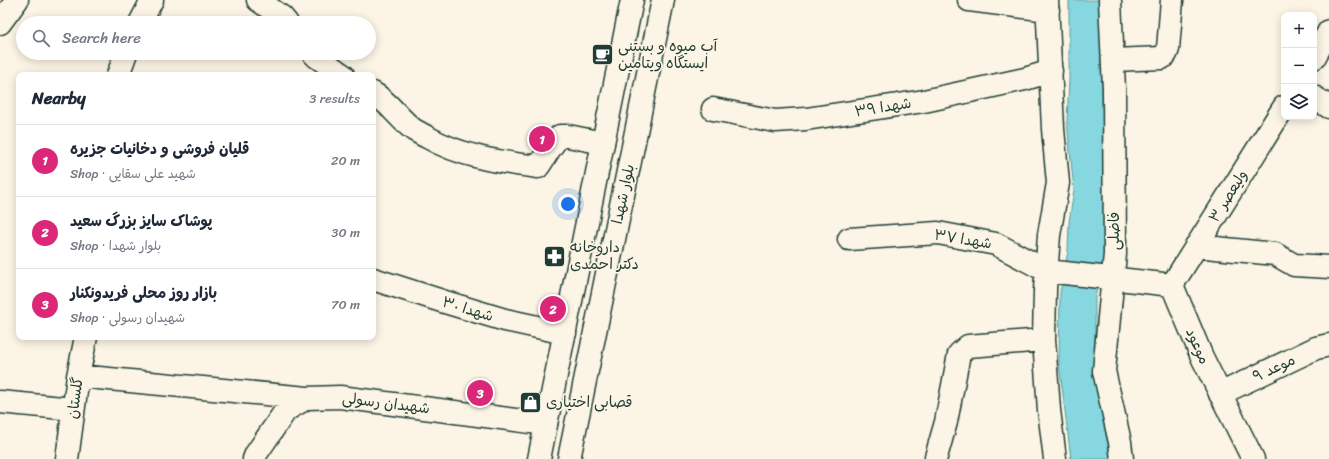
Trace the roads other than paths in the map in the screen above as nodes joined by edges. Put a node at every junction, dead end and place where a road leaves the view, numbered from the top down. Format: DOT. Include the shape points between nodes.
graph roads {
  1 [pos="17,0"];
  2 [pos="152,0"];
  3 [pos="258,0"];
  4 [pos="632,0"];
  5 [pos="663,0"];
  6 [pos="972,0"];
  7 [pos="1110,0"];
  8 [pos="1172,0"];
  9 [pos="1048,5"];
  10 [pos="144,16"];
  11 [pos="281,16"];
  12 [pos="0,23"];
  13 [pos="1329,31"];
  14 [pos="623,46"];
  15 [pos="652,52"];
  16 [pos="1317,53"];
  17 [pos="123,60"];
  18 [pos="321,60"];
  19 [pos="1113,60"];
  20 [pos="1051,71"];
  21 [pos="119,72"];
  22 [pos="339,72"];
  23 [pos="376,95"];
  24 [pos="1317,99"];
  25 [pos="1329,107"];
  26 [pos="713,109"];
  27 [pos="1281,112"];
  28 [pos="603,143"];
  29 [pos="849,239"];
  30 [pos="1196,246"];
  31 [pos="1329,267"];
  32 [pos="1047,271"];
  33 [pos="1112,278"];
  34 [pos="376,280"];
  35 [pos="1172,285"];
  36 [pos="565,333"];
  37 [pos="85,340"];
  38 [pos="1044,340"];
  39 [pos="1329,345"];
  40 [pos="78,376"];
  41 [pos="1220,394"];
  42 [pos="307,398"];
  43 [pos="0,402"];
  44 [pos="73,409"];
  45 [pos="546,424"];
  46 [pos="936,457"];
  47 [pos="67,459"];
  48 [pos="254,459"];
  49 [pos="539,459"];
  50 [pos="569,459"];
  51 [pos="1056,459"];
  52 [pos="1122,459"];
  53 [pos="1254,459"];
  1 -- 12 [label="street"];
  2 -- 10 [label="street"];
  3 -- 11 [label="street"];
  4 -- 14 [label="street, بلوار شهدا"];
  5 -- 15 [label="street, بلوار شهدا"];
  6 -- 9 [label="street"];
  7 -- 19 [label="street, فاضلی"];
  8 -- 19 [label="street" via="1166,54 1162,58"];
  9 -- 20 [label="street"];
  13 -- 16 [label="street"];
  14 -- 15 [label="street"];
  14 -- 28 [label="street, بلوار شهدا"];
  15 -- 50 [label="street, بلوار شهدا"];
  17 -- 21 [label="street"];
  18 -- 22 [label="street"];
  19 -- 33 [label="street, فاضلی" via="1115,254"];
  20 -- 26 [label="street, شهدا ۳۹" via="939,98 806,119 775,121"];
  20 -- 32 [label="street" via="1058,184 1049,235"];
  23 -- 28 [label="street" via="414,130 442,146 479,158 538,167 560,136"];
  24 -- 25 [label="street"];
  27 -- 30 [label="street, ولیعصر ۳"];
  28 -- 36 [label="street, بلوار شهدا"];
  29 -- 32 [label="street, شهدا ۳۷" via="938,233 996,244"];
  30 -- 31 [label="street" via="1276,254 1294,265"];
  30 -- 35 [label="street, ولیعصر ۳"];
  32 -- 33 [label="street"];
  32 -- 38 [label="street"];
  33 -- 35 [label="street"];
  33 -- 52 [label="street, فاضلی" via="1104,371"];
  34 -- 36 [label="street, شهدا ۳۰" via="504,320"];
  35 -- 41 [label="street, موعود"];
  36 -- 45 [label="street, بلوار شهدا"];
  37 -- 40 [label="street, گلستان"];
  38 -- 46 [label="street" via="968,346 959,354 946,422"];
  38 -- 51 [label="street" via="1049,410"];
  39 -- 41 [label="street, موعد ۹" via="1316,348"];
  40 -- 42 [label="street"];
  40 -- 44 [label="street, گلستان"];
  41 -- 53 [label="street, موعود"];
  42 -- 45 [label="street, شهیدان رسولی" via="340,397"];
  42 -- 48 [label="street, شهیدان رسولی" via="286,410"];
  43 -- 44 [label="street"];
  44 -- 47 [label="street, گلستان"];
  45 -- 49 [label="street, بلوار شهدا"];
}
